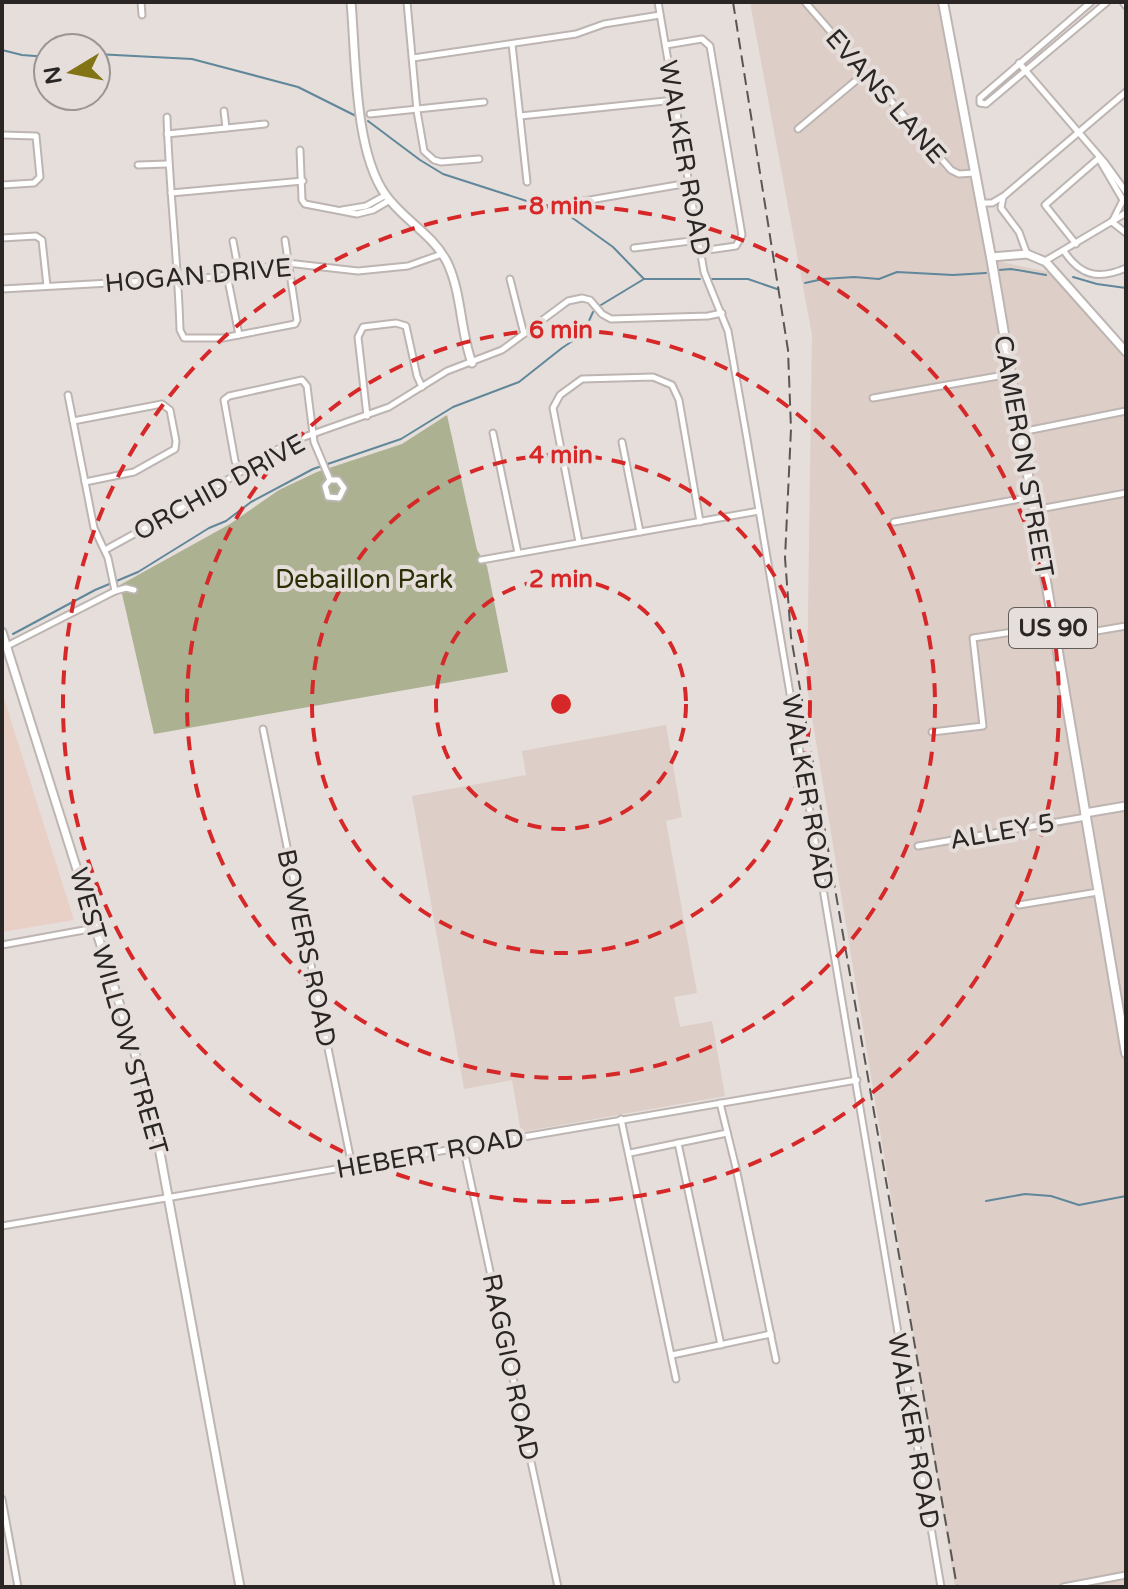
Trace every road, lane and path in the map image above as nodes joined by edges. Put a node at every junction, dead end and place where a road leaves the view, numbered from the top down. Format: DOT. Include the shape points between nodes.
graph roads {
  1 [pos="141,2"];
  2 [pos="351,2"];
  3 [pos="407,2"];
  4 [pos="658,2"];
  5 [pos="805,2"];
  6 [pos="943,2"];
  7 [pos="1091,2"];
  8 [pos="1107,2"];
  9 [pos="142,15"];
  10 [pos="660,15"];
  11 [pos="512,44"];
  12 [pos="666,45"];
  13 [pos="413,58"];
  14 [pos="1019,63"];
  15 [pos="1027,72"];
  16 [pos="865,73"];
  17 [pos="1126,92"];
  18 [pos="675,100"];
  19 [pos="484,102"];
  20 [pos="224,111"];
  21 [pos="417,111"];
  22 [pos="370,114"];
  23 [pos="520,116"];
  24 [pos="167,117"];
  25 [pos="265,124"];
  26 [pos="226,128"];
  27 [pos="798,129"];
  28 [pos="1078,132"];
  29 [pos="167,134"];
  30 [pos="2,135"];
  31 [pos="300,150"];
  32 [pos="1099,158"];
  33 [pos="479,159"];
  34 [pos="168,164"];
  35 [pos="138,165"];
  36 [pos="975,173"];
  37 [pos="1126,173"];
  38 [pos="303,181"];
  39 [pos="527,182"];
  40 [pos="1115,182"];
  41 [pos="689,183"];
  42 [pos="2,185"];
  43 [pos="1126,192"];
  44 [pos="171,193"];
  45 [pos="1004,196"];
  46 [pos="388,198"];
  47 [pos="1124,200"];
  48 [pos="572,203"];
  49 [pos="981,203"];
  50 [pos="1126,213"];
  51 [pos="1112,222"];
  52 [pos="1126,233"];
  53 [pos="2,238"];
  54 [pos="285,240"];
  55 [pos="699,240"];
  56 [pos="233,241"];
  57 [pos="1076,244"];
  58 [pos="634,248"];
  59 [pos="701,251"];
  60 [pos="1064,251"];
  61 [pos="442,254"];
  62 [pos="1027,254"];
  63 [pos="991,257"];
  64 [pos="1044,261"];
  65 [pos="287,263"];
  66 [pos="1126,268"];
  67 [pos="239,273"];
  68 [pos="227,275"];
  69 [pos="178,279"];
  70 [pos="510,279"];
  71 [pos="47,286"];
  72 [pos="2,289"];
  73 [pos="722,313"];
  74 [pos="524,334"];
  75 [pos="239,335"];
  76 [pos="1125,349"];
  77 [pos="472,363"];
  78 [pos="1010,374"];
  79 [pos="422,387"];
  80 [pos="68,395"];
  81 [pos="873,398"];
  82 [pos="1126,411"];
  83 [pos="367,416"];
  84 [pos="73,421"];
  85 [pos="493,433"];
  86 [pos="1020,433"];
  87 [pos="312,434"];
  88 [pos="622,442"];
  89 [pos="240,471"];
  90 [pos="330,480"];
  91 [pos="85,482"];
  92 [pos="1126,493"];
  93 [pos="1031,497"];
  94 [pos="1033,510"];
  95 [pos="759,511"];
  96 [pos="700,522"];
  97 [pos="894,522"];
  98 [pos="640,532"];
  99 [pos="579,542"];
  100 [pos="105,550"];
  101 [pos="518,553"];
  102 [pos="481,560"];
  103 [pos="134,590"];
  104 [pos="115,591"];
  105 [pos="1053,626"];
  106 [pos="1126,626"];
  107 [pos="2,632"];
  108 [pos="1055,638"];
  109 [pos="7,646"];
  110 [pos="263,729"];
  111 [pos="932,732"];
  112 [pos="1126,806"];
  113 [pos="1085,815"];
  114 [pos="918,846"];
  115 [pos="1099,892"];
  116 [pos="1019,905"];
  117 [pos="96,927"];
  118 [pos="2,945"];
  119 [pos="1125,1038"];
  120 [pos="1126,1053"];
  121 [pos="857,1080"];
  122 [pos="720,1103"];
  123 [pos="621,1119"];
  124 [pos="727,1133"];
  125 [pos="678,1143"];
  126 [pos="463,1146"];
  127 [pos="630,1153"];
  128 [pos="352,1166"];
  129 [pos="169,1197"];
  130 [pos="2,1226"];
  131 [pos="771,1334"];
  132 [pos="721,1345"];
  133 [pos="672,1355"];
  134 [pos="776,1360"];
  135 [pos="676,1379"];
  136 [pos="2,1499"];
  137 [pos="1126,1575"];
  138 [pos="18,1587"];
  139 [pos="240,1587"];
  140 [pos="558,1587"];
  141 [pos="941,1587"];
  142 [pos="1063,1587"];
  1 -- 9 [label="street"];
  2 -- 46 [label="main road" via="365,149"];
  3 -- 13 [label="street"];
  4 -- 10 [label="street, WALKER ROAD"];
  5 -- 16 [label="street, EVANS LANE"];
  6 -- 36 [label="main road, CAMERON STREET / US 90"];
  7 -- 14 [label="street"];
  8 -- 15 [label="street"];
  10 -- 11 [label="street"];
  10 -- 12 [label="street, WALKER ROAD"];
  11 -- 13 [label="street"];
  11 -- 23 [label="street"];
  12 -- 18 [label="street, WALKER ROAD"];
  12 -- 59 [label="street" via="706,40 710,46 742,235 733,247"];
  13 -- 21 [label="street"];
  14 -- 15 [label="street"];
  14 -- 15 [label="street" via="980,103 986,104"];
  15 -- 28 [label="street"];
  16 -- 27 [label="street"];
  16 -- 36 [label="street, EVANS LANE" via="951,170"];
  17 -- 28 [label="street"];
  18 -- 23 [label="street"];
  18 -- 41 [label="street, WALKER ROAD"];
  19 -- 21 [label="street"];
  20 -- 26 [label="street"];
  21 -- 22 [label="street"];
  21 -- 33 [label="street" via="422,146 432,159"];
  23 -- 39 [label="street"];
  24 -- 29 [label="street"];
  25 -- 26 [label="street"];
  26 -- 29 [label="street"];
  28 -- 32 [label="street"];
  28 -- 45 [label="street"];
  29 -- 34 [label="street"];
  30 -- 42 [label="street" via="36,136 40,177 34,183"];
  31 -- 38 [label="street"];
  32 -- 40 [label="street"];
  32 -- 57 [label="street" via="1045,205"];
  34 -- 35 [label="street"];
  34 -- 44 [label="street"];
  36 -- 49 [label="main road, CAMERON STREET / US 90"];
  37 -- 40 [label="street"];
  38 -- 44 [label="street"];
  38 -- 46 [label="street" via="305,204 351,214"];
  40 -- 43 [label="street"];
  40 -- 47 [label="street"];
  41 -- 48 [label="street"];
  41 -- 55 [label="street, WALKER ROAD"];
  44 -- 69 [label="street"];
  45 -- 49 [label="street"];
  45 -- 62 [label="street" via="1001,208"];
  46 -- 61 [label="main road"];
  47 -- 51 [label="street"];
  49 -- 63 [label="main road, CAMERON STREET / US 90"];
  50 -- 51 [label="street"];
  51 -- 52 [label="street"];
  51 -- 57 [label="street"];
  53 -- 71 [label="street" via="42,240"];
  54 -- 65 [label="street"];
  55 -- 58 [label="street"];
  55 -- 59 [label="street, WALKER ROAD"];
  56 -- 67 [label="street"];
  57 -- 60 [label="street"];
  59 -- 73 [label="street, WALKER ROAD" via="705,278"];
  60 -- 64 [label="street"];
  60 -- 66 [label="street" via="1074,266 1097,275"];
  61 -- 65 [label="street, HOGAN DRIVE" via="408,266 358,271"];
  61 -- 77 [label="main road" via="453,276"];
  62 -- 63 [label="main road"];
  62 -- 64 [label="main road"];
  63 -- 78 [label="main road, CAMERON STREET / US 90"];
  64 -- 76 [label="main road"];
  65 -- 67 [label="street, HOGAN DRIVE"];
  65 -- 75 [label="street" via="295,324"];
  67 -- 68 [label="street, HOGAN DRIVE"];
  68 -- 69 [label="street, HOGAN DRIVE"];
  68 -- 75 [label="street"];
  69 -- 71 [label="street, HOGAN DRIVE"];
  69 -- 75 [label="street" via="184,338"];
  70 -- 74 [label="street"];
  71 -- 72 [label="street, HOGAN DRIVE"];
  73 -- 74 [label="street, ORCHID DRIVE" via="611,319 590,300 575,298"];
  73 -- 95 [label="street, WALKER ROAD"];
  74 -- 77 [label="street, ORCHID DRIVE"];
  77 -- 79 [label="street, ORCHID DRIVE"];
  78 -- 81 [label="street"];
  78 -- 86 [label="main road, CAMERON STREET / US 90"];
  79 -- 83 [label="street, ORCHID DRIVE"];
  79 -- 83 [label="street" via="406,326 363,327 358,337"];
  80 -- 84 [label="street"];
  82 -- 86 [label="street"];
  83 -- 87 [label="street, ORCHID DRIVE"];
  84 -- 91 [label="street"];
  84 -- 91 [label="street" via="162,404 170,410 176,441 172,451 134,472"];
  85 -- 101 [label="street"];
  86 -- 93 [label="main road, CAMERON STREET / US 90"];
  87 -- 89 [label="street, ORCHID DRIVE"];
  87 -- 89 [label="street" via="305,381 229,396 224,405"];
  87 -- 90 [label="street"];
  88 -- 98 [label="street"];
  89 -- 100 [label="street, ORCHID DRIVE"];
  91 -- 100 [label="street" via="94,528"];
  92 -- 94 [label="street"];
  93 -- 94 [label="main road, CAMERON STREET / US 90"];
  93 -- 97 [label="street"];
  94 -- 105 [label="main road, CAMERON STREET / US 90"];
  95 -- 96 [label="street"];
  95 -- 121 [label="street, WALKER ROAD"];
  96 -- 98 [label="street"];
  96 -- 99 [label="street" via="672,385 653,377 582,379 560,395 553,408"];
  98 -- 99 [label="street"];
  99 -- 101 [label="street"];
  100 -- 104 [label="street"];
  101 -- 102 [label="street"];
  103 -- 104 [label="street"];
  104 -- 109 [label="street"];
  105 -- 108 [label="main road, CAMERON STREET / US 90"];
  105 -- 111 [label="street" via="973,638 983,726"];
  106 -- 108 [label="street"];
  107 -- 109 [label="main road, WEST WILLOW STREET"];
  108 -- 113 [label="main road, CAMERON STREET / US 90"];
  109 -- 117 [label="main road, WEST WILLOW STREET"];
  110 -- 128 [label="street, BOWERS ROAD"];
  112 -- 113 [label="main road"];
  113 -- 114 [label="street, ALLEY 5"];
  113 -- 115 [label="main road, CAMERON STREET / US 90"];
  115 -- 116 [label="street"];
  115 -- 119 [label="main road, CAMERON STREET / US 90"];
  117 -- 118 [label="street"];
  117 -- 129 [label="main road, WEST WILLOW STREET" via="151,1104"];
  119 -- 120 [label="main road, CAMERON STREET / US 90"];
  121 -- 122 [label="street, HEBERT ROAD"];
  121 -- 141 [label="street, WALKER ROAD"];
  122 -- 123 [label="street, HEBERT ROAD"];
  122 -- 124 [label="street"];
  123 -- 126 [label="street, HEBERT ROAD"];
  123 -- 127 [label="street"];
  124 -- 125 [label="street"];
  124 -- 131 [label="street"];
  125 -- 127 [label="street"];
  125 -- 132 [label="street"];
  126 -- 128 [label="street, HEBERT ROAD"];
  126 -- 140 [label="street, RAGGIO ROAD"];
  127 -- 133 [label="street"];
  128 -- 129 [label="street, HEBERT ROAD"];
  129 -- 130 [label="street, HEBERT ROAD"];
  129 -- 139 [label="main road, WEST WILLOW STREET"];
  131 -- 132 [label="street"];
  131 -- 134 [label="street"];
  132 -- 133 [label="street"];
  133 -- 135 [label="street"];
  136 -- 138 [label="street"];
  137 -- 142 [label="street"];
}
